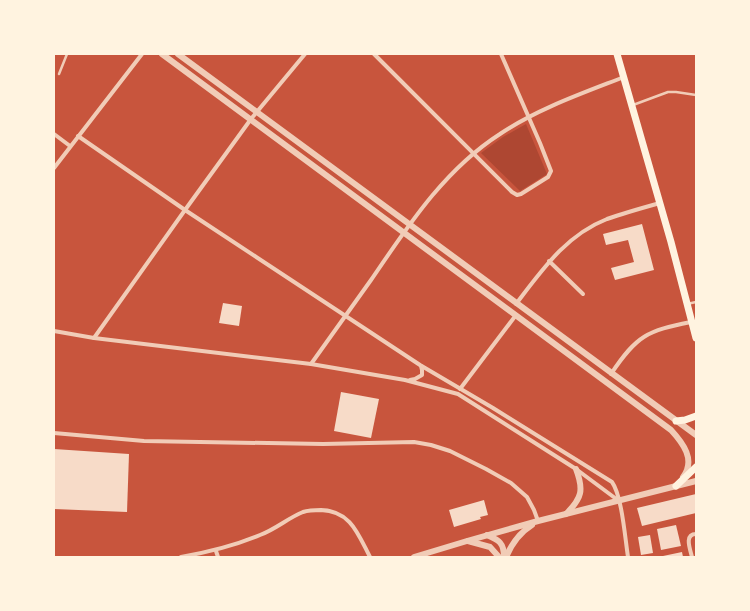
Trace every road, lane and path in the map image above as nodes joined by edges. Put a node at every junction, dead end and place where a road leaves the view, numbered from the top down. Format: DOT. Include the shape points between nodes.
graph roads {
  1 [pos="67,54"];
  2 [pos="142,54"];
  3 [pos="162,54"];
  4 [pos="178,54"];
  5 [pos="306,54"];
  6 [pos="374,54"];
  7 [pos="501,54"];
  8 [pos="617,54"];
  9 [pos="59,74"];
  10 [pos="624,77"];
  11 [pos="696,95"];
  12 [pos="632,106"];
  13 [pos="256,112"];
  14 [pos="529,118"];
  15 [pos="251,119"];
  16 [pos="54,134"];
  17 [pos="78,136"];
  18 [pos="70,146"];
  19 [pos="474,154"];
  20 [pos="54,168"];
  21 [pos="660,203"];
  22 [pos="185,210"];
  23 [pos="409,225"];
  24 [pos="403,233"];
  25 [pos="549,260"];
  26 [pos="583,294"];
  27 [pos="696,302"];
  28 [pos="516,304"];
  29 [pos="687,304"];
  30 [pos="346,315"];
  31 [pos="516,315"];
  32 [pos="691,322"];
  33 [pos="54,331"];
  34 [pos="94,338"];
  35 [pos="696,338"];
  36 [pos="311,364"];
  37 [pos="420,365"];
  38 [pos="611,374"];
  39 [pos="406,380"];
  40 [pos="460,389"];
  41 [pos="696,416"];
  42 [pos="676,422"];
  43 [pos="54,433"];
  44 [pos="696,435"];
  45 [pos="696,467"];
  46 [pos="576,469"];
  47 [pos="696,481"];
  48 [pos="676,486"];
  49 [pos="619,501"];
  50 [pos="566,514"];
  51 [pos="538,521"];
  52 [pos="696,534"];
  53 [pos="487,535"];
  54 [pos="467,541"];
  55 [pos="216,551"];
  56 [pos="181,557"];
  57 [pos="218,557"];
  58 [pos="370,557"];
  59 [pos="414,557"];
  60 [pos="499,557"];
  61 [pos="505,557"];
  62 [pos="628,557"];
  63 [pos="692,557"];
  1 -- 9 [label="lane"];
  2 -- 17 [label="street"];
  3 -- 15 [label="street"];
  4 -- 13 [label="street"];
  5 -- 13 [label="street"];
  6 -- 19 [label="street"];
  7 -- 14 [label="street"];
  8 -- 10 [label="main road"];
  10 -- 12 [label="main road"];
  10 -- 14 [label="street"];
  11 -- 12 [label="lane" via="668,92"];
  12 -- 21 [label="main road"];
  13 -- 15 [label="street"];
  13 -- 23 [label="street"];
  14 -- 19 [label="street" via="500,134"];
  14 -- 19 [label="street" via="550,168 551,173 548,177 517,195"];
  15 -- 22 [label="street"];
  15 -- 24 [label="street"];
  16 -- 18 [label="street"];
  17 -- 18 [label="street"];
  17 -- 22 [label="street"];
  18 -- 20 [label="street"];
  19 -- 23 [label="street" via="439,186"];
  21 -- 25 [label="street" via="607,219 588,228"];
  21 -- 29 [label="main road"];
  22 -- 30 [label="street"];
  22 -- 34 [label="street"];
  23 -- 24 [label="street"];
  23 -- 28 [label="street"];
  24 -- 30 [label="street"];
  24 -- 31 [label="street"];
  25 -- 26 [label="street"];
  25 -- 28 [label="street"];
  27 -- 29 [label="lane"];
  28 -- 38 [label="street"];
  29 -- 32 [label="main road"];
  30 -- 36 [label="street"];
  30 -- 37 [label="street"];
  31 -- 40 [label="street"];
  31 -- 48 [label="street" via="680,439 687,453 688,468"];
  32 -- 35 [label="main road"];
  32 -- 38 [label="street" via="644,336 624,355"];
  33 -- 34 [label="street"];
  34 -- 36 [label="street"];
  36 -- 39 [label="street"];
  37 -- 39 [label="street" via="422,375"];
  37 -- 40 [label="street"];
  38 -- 42 [label="street"];
  39 -- 46 [label="street" via="458,394"];
  40 -- 49 [label="street" via="612,482"];
  41 -- 42 [label="main road"];
  42 -- 44 [label="street"];
  43 -- 51 [label="street" via="144,442 414,442 450,451 511,483 527,497"];
  45 -- 48 [label="main road"];
  46 -- 49 [label="street"];
  46 -- 50 [label="street" via="581,494"];
  47 -- 48 [label="street"];
  48 -- 49 [label="street"];
  49 -- 50 [label="street"];
  49 -- 62 [label="street"];
  50 -- 51 [label="street"];
  51 -- 53 [label="street"];
  51 -- 61 [label="street" via="519,535"];
  52 -- 63 [label="street" via="689,536 688,540"];
  53 -- 54 [label="street"];
  53 -- 61 [label="street" via="498,540 504,549"];
  54 -- 59 [label="street"];
  54 -- 60 [label="street" via="490,548"];
  55 -- 56 [label="street"];
  55 -- 57 [label="street"];
  55 -- 58 [label="street" via="262,535 304,512 332,510 346,517 354,526"];
}
